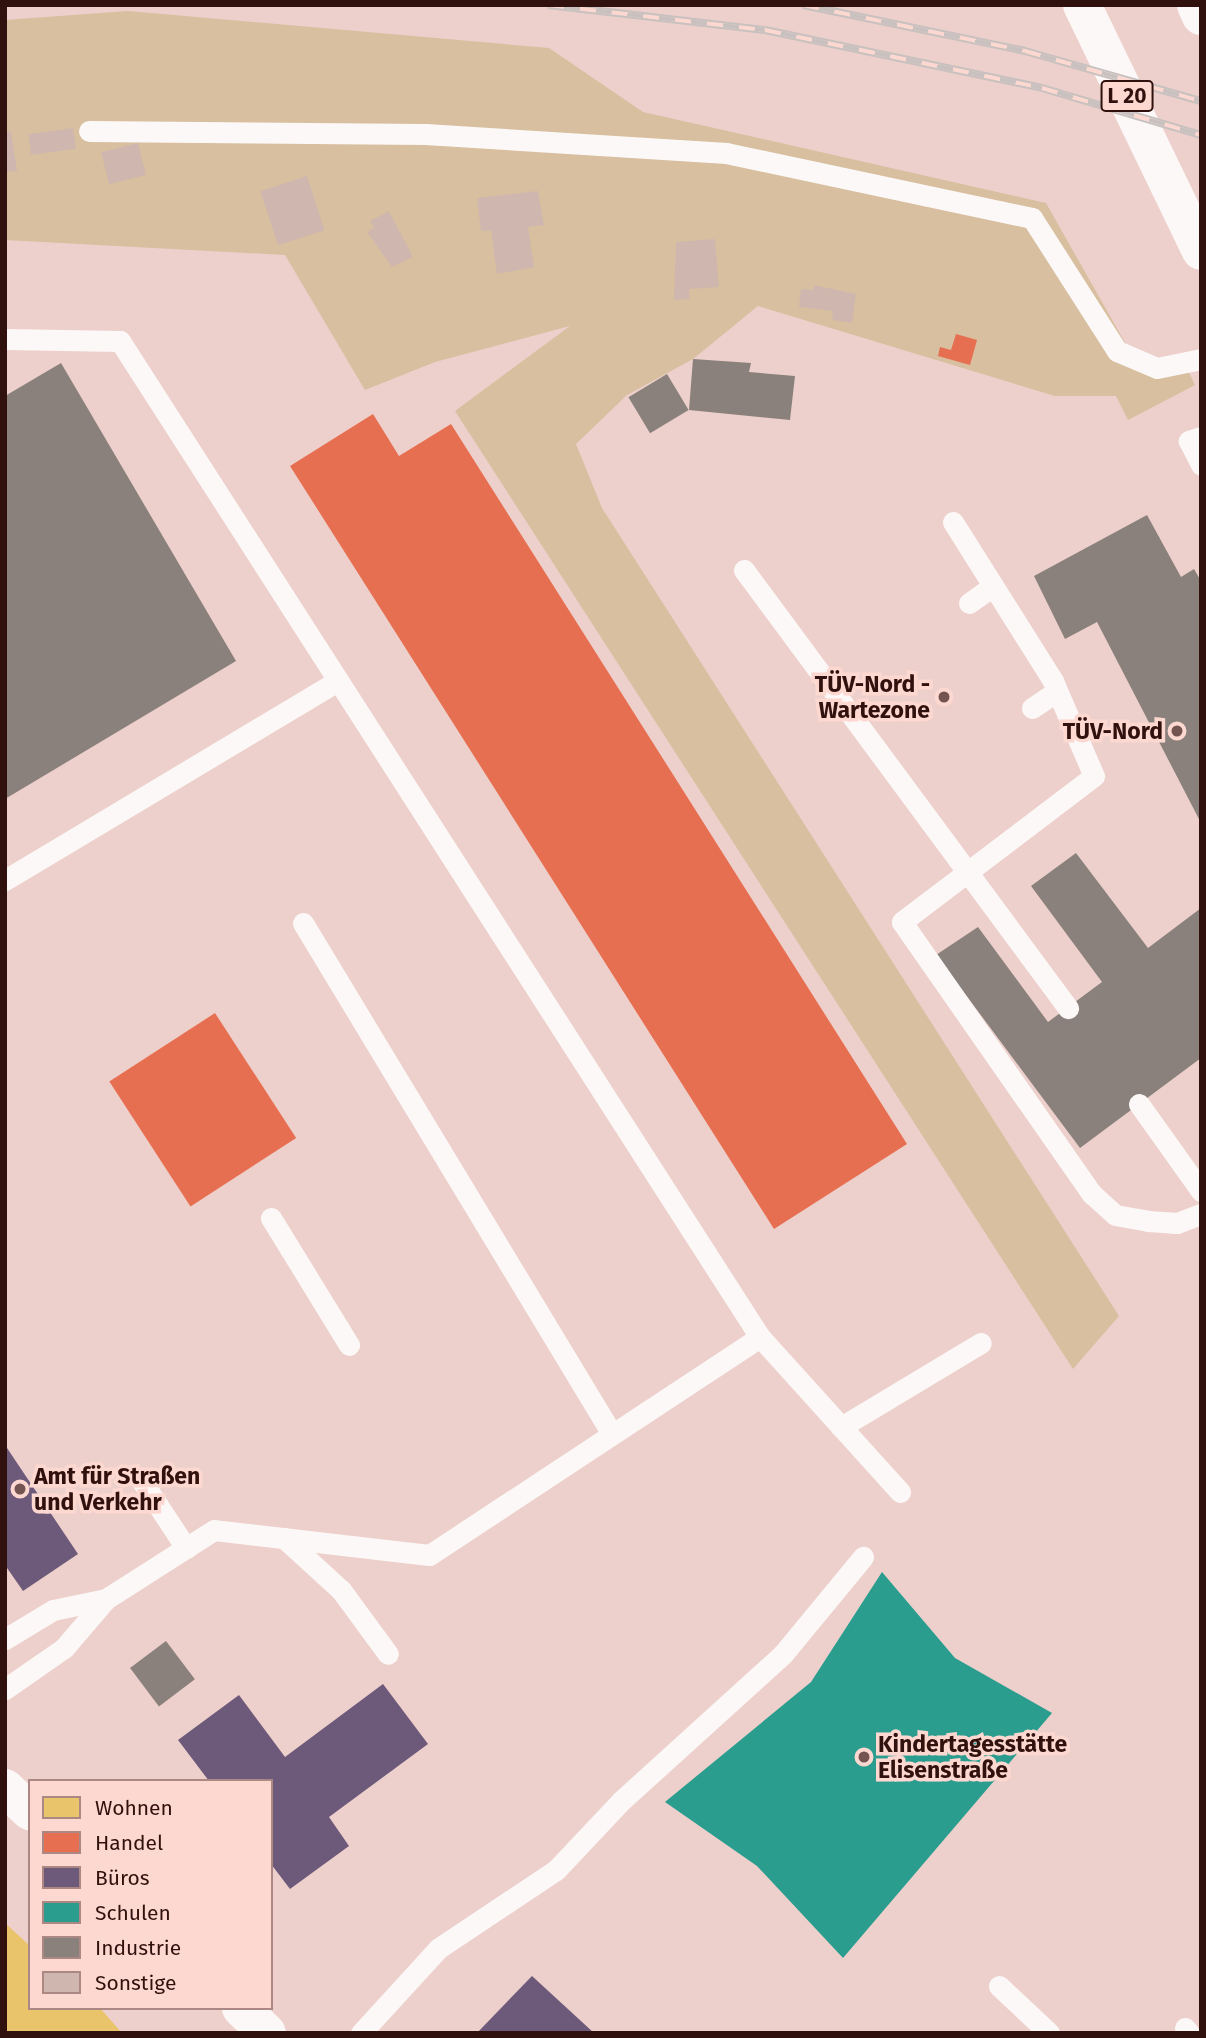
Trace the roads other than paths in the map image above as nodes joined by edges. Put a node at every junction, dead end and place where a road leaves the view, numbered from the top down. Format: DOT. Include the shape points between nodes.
graph roads {
  1 [pos="1083,5"];
  2 [pos="1196,5"];
  3 [pos="1201,16"];
  4 [pos="89,131"];
  5 [pos="1201,251"];
  6 [pos="5,339"];
  7 [pos="1201,359"];
  8 [pos="1195,439"];
  9 [pos="1201,465"];
  10 [pos="953,522"];
  11 [pos="744,570"];
  12 [pos="992,587"];
  13 [pos="969,603"];
  14 [pos="338,681"];
  15 [pos="1057,691"];
  16 [pos="1032,708"];
  17 [pos="967,873"];
  18 [pos="5,880"];
  19 [pos="303,923"];
  20 [pos="1068,1008"];
  21 [pos="1139,1104"];
  22 [pos="1201,1191"];
  23 [pos="1201,1214"];
  24 [pos="271,1218"];
  25 [pos="760,1337"];
  26 [pos="981,1343"];
  27 [pos="349,1345"];
  28 [pos="841,1427"];
  29 [pos="612,1434"];
  30 [pos="141,1478"];
  31 [pos="900,1492"];
  32 [pos="284,1538"];
  33 [pos="186,1548"];
  34 [pos="863,1558"];
  35 [pos="106,1599"];
  36 [pos="5,1639"];
  37 [pos="388,1654"];
  38 [pos="5,1689"];
  39 [pos="5,1788"];
  40 [pos="28,1809"];
  41 [pos="999,1986"];
  42 [pos="243,2010"];
  43 [pos="267,2033"];
  44 [pos="362,2033"];
  45 [pos="1049,2033"];
  1 -- 5 [label="main road, L 20"];
  2 -- 3 [label="main road"];
  4 -- 7 [label="lane" via="425,134 726,153 1032,218 1116,351 1157,368"];
  6 -- 14 [label="lane" via="120,341"];
  8 -- 9 [label="lane"];
  10 -- 12 [label="lane"];
  11 -- 17 [label="lane" via="923,796"];
  12 -- 13 [label="lane"];
  12 -- 15 [label="lane"];
  14 -- 18 [label="lane"];
  14 -- 25 [label="lane"];
  15 -- 16 [label="lane"];
  15 -- 17 [label="lane" via="1094,776"];
  17 -- 20 [label="lane"];
  17 -- 23 [label="lane" via="902,922 1092,1194 1115,1215 1177,1223"];
  19 -- 29 [label="lane"];
  21 -- 22 [label="lane"];
  24 -- 27 [label="lane"];
  25 -- 28 [label="lane"];
  25 -- 29 [label="lane"];
  26 -- 28 [label="lane"];
  28 -- 31 [label="lane"];
  29 -- 32 [label="lane" via="429,1555"];
  30 -- 33 [label="lane"];
  32 -- 33 [label="lane" via="214,1531"];
  32 -- 37 [label="lane" via="341,1590"];
  33 -- 35 [label="lane"];
  34 -- 44 [label="lane" via="783,1654 621,1801 556,1870 439,1948"];
  35 -- 36 [label="lane" via="53,1610"];
  35 -- 38 [label="lane" via="64,1648"];
  39 -- 40 [label="main road"];
  41 -- 45 [label="lane"];
  42 -- 43 [label="main road"];
}
